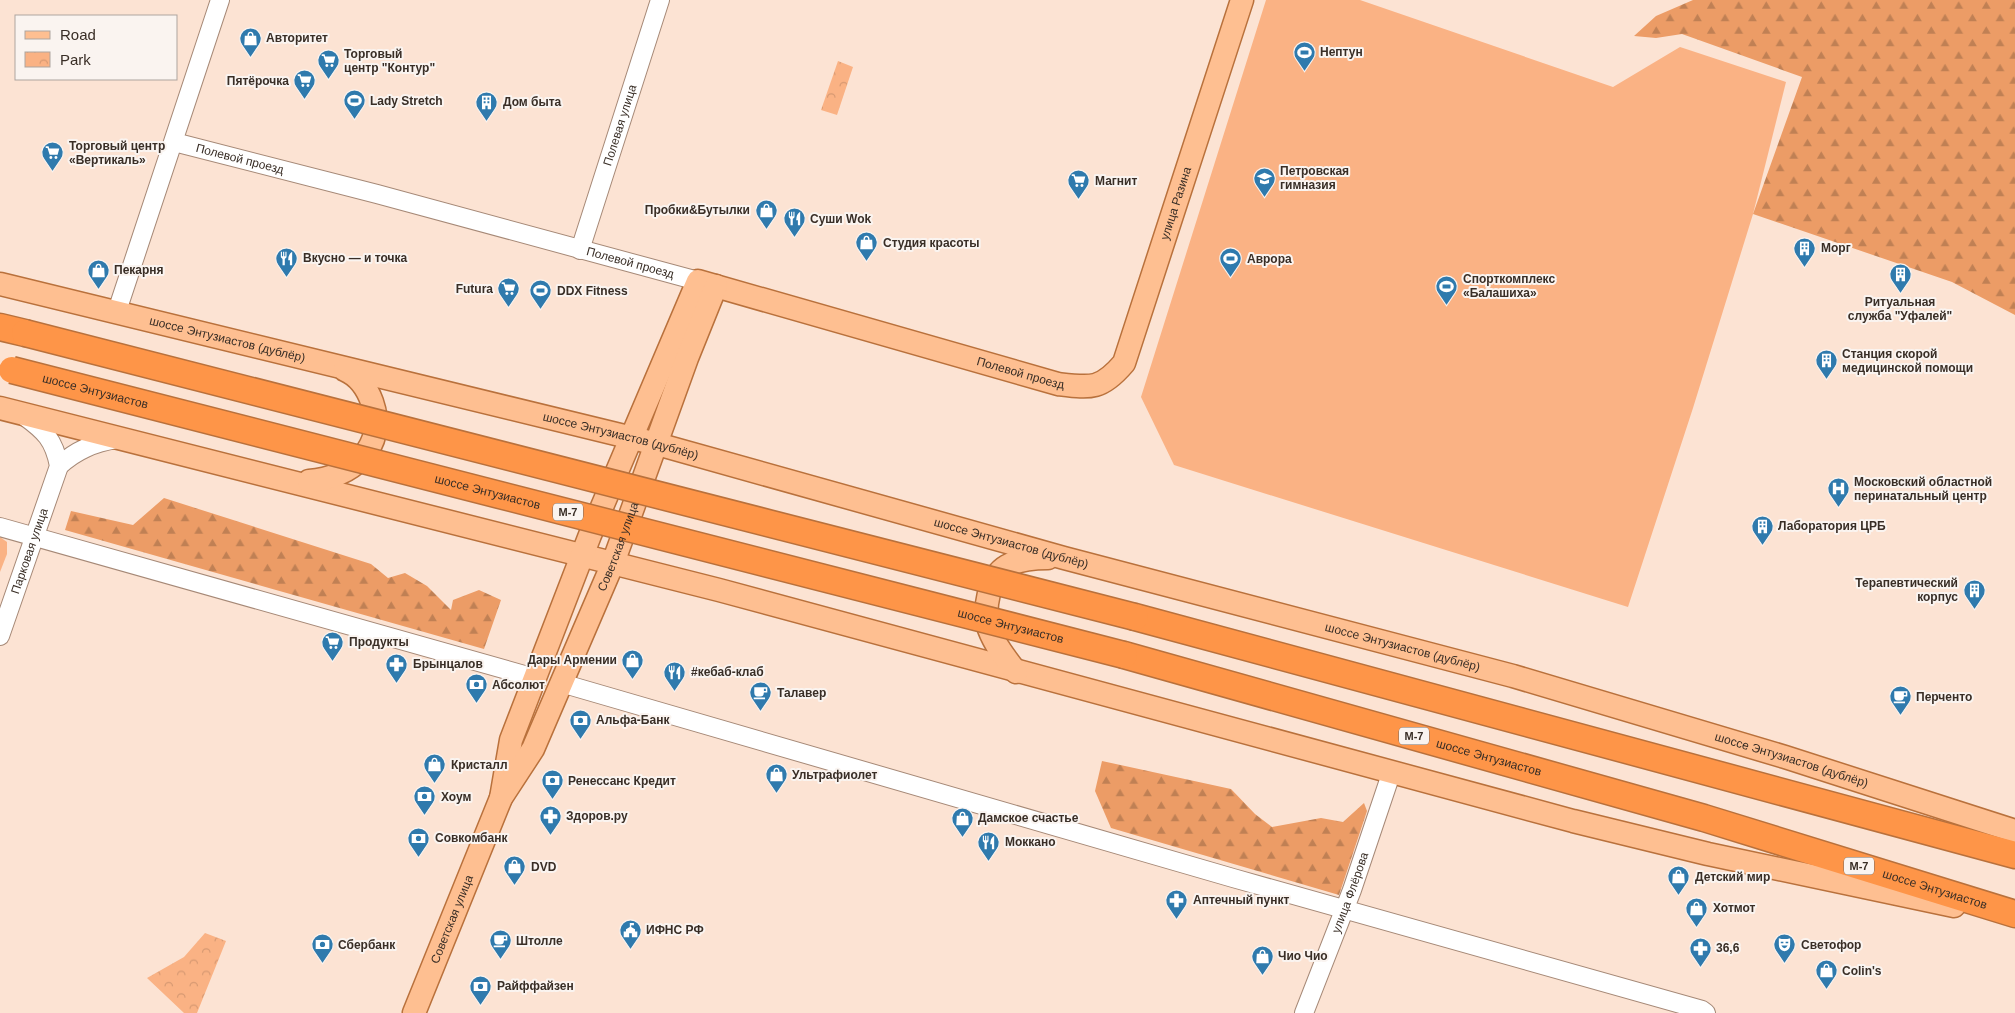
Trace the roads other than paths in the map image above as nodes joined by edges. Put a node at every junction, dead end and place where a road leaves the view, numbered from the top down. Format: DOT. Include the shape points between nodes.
graph roads {
  1 [pos="220,0"];
  2 [pos="660,0"];
  3 [pos="1242,0"];
  4 [pos="174,142"];
  5 [pos="580,250"];
  6 [pos="0,284"];
  7 [pos="707,284"];
  8 [pos="117,311"];
  9 [pos="0,327"];
  10 [pos="340,367"];
  11 [pos="6,368"];
  12 [pos="1088,387"];
  13 [pos="9,410"];
  14 [pos="124,438"];
  15 [pos="632,438"];
  16 [pos="657,444"];
  17 [pos="59,466"];
  18 [pos="293,480"];
  19 [pos="0,527"];
  20 [pos="36,536"];
  21 [pos="583,555"];
  22 [pos="1064,558"];
  23 [pos="613,563"];
  24 [pos="0,636"];
  25 [pos="1016,672"];
  26 [pos="535,678"];
  27 [pos="561,683"];
  28 [pos="1392,771"];
  29 [pos="501,798"];
  30 [pos="2015,831"];
  31 [pos="2015,855"];
  32 [pos="1345,909"];
  33 [pos="2015,914"];
  34 [pos="2015,919"];
  35 [pos="414,1013"];
  36 [pos="1304,1013"];
  37 [pos="1706,1013"];
  1 -- 4 [label="street"];
  2 -- 5 [label="street, Полевая улица"];
  3 -- 12 [label="main road, улица Разина" via="1124,363 1110,380"];
  4 -- 5 [label="street, Полевой проезд"];
  4 -- 8 [label="street"];
  5 -- 7 [label="street, Полевой проезд"];
  6 -- 8 [label="main road, шоссе Энтузиастов (дублёр)"];
  7 -- 12 [label="main road, Полевой проезд" via="1058,384"];
  7 -- 15 [label="main road, Советская улица"];
  7 -- 16 [label="main road, Советская улица" via="687,358"];
  8 -- 10 [label="main road, шоссе Энтузиастов (дублёр)"];
  9 -- 31 [label="highway, bridge" via="1135,617"];
  10 -- 15 [label="main road, шоссе Энтузиастов (дублёр)"];
  10 -- 18 [label="main road" via="354,374 369,393 376,422 371,445 358,463 338,476 324,480"];
  11 -- 33 [label="highway, шоссе Энтузиастов / М-7, bridge" via="1124,655 1704,818"];
  13 -- 14 [label="main road"];
  13 -- 17 [label="street" via="40,427 55,446"];
  14 -- 17 [label="street" via="96,443 72,454"];
  14 -- 18 [label="main road"];
  15 -- 16 [label="main road, шоссе Энтузиастов (дублёр)"];
  15 -- 21 [label="main road, Советская улица"];
  16 -- 22 [label="main road, шоссе Энтузиастов (дублёр)"];
  16 -- 23 [label="main road, Советская улица"];
  17 -- 20 [label="street, Парковая улица"];
  18 -- 21 [label="main road"];
  19 -- 20 [label="street"];
  20 -- 24 [label="street, Парковая улица"];
  20 -- 26 [label="street"];
  21 -- 23 [label="main road"];
  21 -- 26 [label="main road, Советская улица"];
  22 -- 25 [label="main road" via="1035,558 1018,562 1005,567 992,585 986,607 990,629"];
  22 -- 30 [label="main road, шоссе Энтузиастов (дублёр)" via="1609,703"];
  23 -- 25 [label="main road"];
  23 -- 27 [label="main road, Советская улица"];
  25 -- 28 [label="main road"];
  26 -- 29 [label="main road, Советская улица" via="511,740"];
  27 -- 29 [label="main road, Советская улица" via="533,749"];
  27 -- 32 [label="street"];
  28 -- 32 [label="street, улица Флёрова"];
  28 -- 34 [label="main road" via="1708,854"];
  29 -- 35 [label="main road, Советская улица"];
  32 -- 36 [label="street, улица Флёрова"];
  32 -- 37 [label="street"];
}
